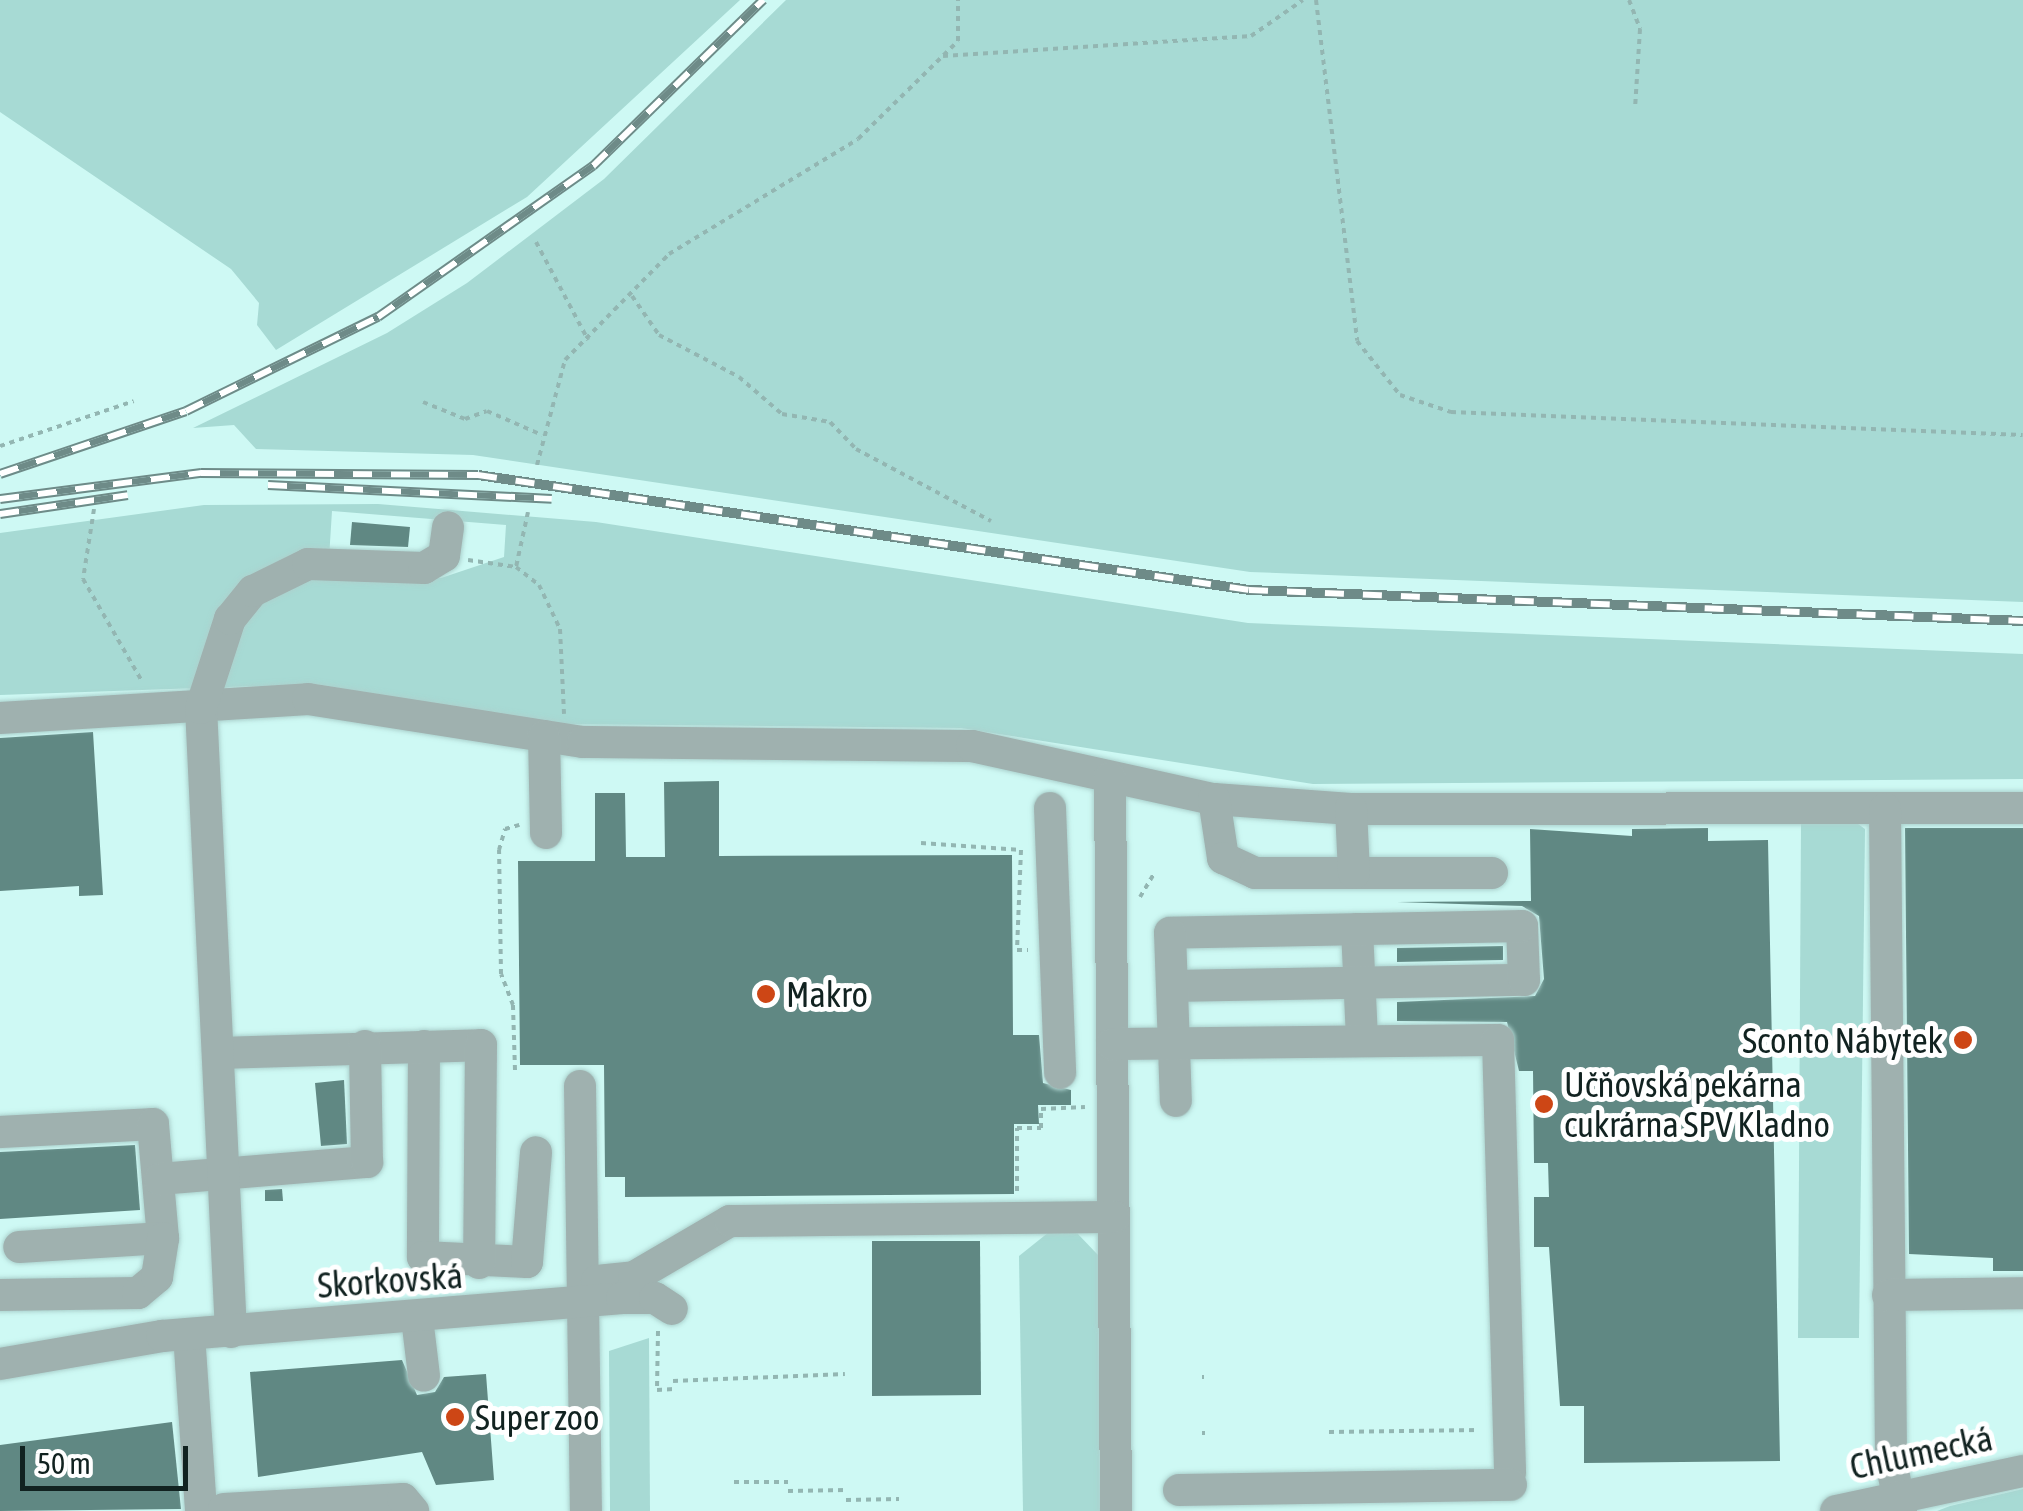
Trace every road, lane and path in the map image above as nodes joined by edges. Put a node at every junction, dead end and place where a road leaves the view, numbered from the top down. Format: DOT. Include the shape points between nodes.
graph roads {
  1 [pos="958,0"];
  2 [pos="1303,0"];
  3 [pos="1316,0"];
  4 [pos="1629,0"];
  5 [pos="942,56"];
  6 [pos="1636,110"];
  7 [pos="536,242"];
  8 [pos="632,296"];
  9 [pos="588,340"];
  10 [pos="134,400"];
  11 [pos="423,402"];
  12 [pos="542,434"];
  13 [pos="2023,435"];
  14 [pos="0,446"];
  15 [pos="537,465"];
  16 [pos="94,509"];
  17 [pos="528,512"];
  18 [pos="990,521"];
  19 [pos="446,542"];
  20 [pos="516,567"];
  21 [pos="201,708"];
  22 [pos="149,710"];
  23 [pos="0,718"];
  24 [pos="544,736"];
  25 [pos="583,742"];
  26 [pos="1110,778"];
  27 [pos="1214,800"];
  28 [pos="1050,808"];
  29 [pos="2023,808"];
  30 [pos="1352,809"];
  31 [pos="1885,809"];
  32 [pos="533,829"];
  33 [pos="921,843"];
  34 [pos="1492,872"];
  35 [pos="1354,873"];
  36 [pos="1059,918"];
  37 [pos="1111,918"];
  38 [pos="1357,929"];
  39 [pos="1036,950"];
  40 [pos="1359,983"];
  41 [pos="1173,986"];
  42 [pos="1362,1042"];
  43 [pos="1112,1044"];
  44 [pos="1175,1044"];
  45 [pos="365,1046"];
  46 [pos="424,1046"];
  47 [pos="218,1053"];
  48 [pos="514,1070"];
  49 [pos="1060,1072"];
  50 [pos="580,1086"];
  51 [pos="1176,1101"];
  52 [pos="1085,1108"];
  53 [pos="0,1132"];
  54 [pos="536,1152"];
  55 [pos="224,1177"];
  56 [pos="160,1179"];
  57 [pos="1011,1207"];
  58 [pos="1114,1217"];
  59 [pos="163,1238"];
  60 [pos="19,1247"];
  61 [pos="671,1254"];
  62 [pos="479,1262"];
  63 [pos="2023,1293"];
  64 [pos="583,1294"];
  65 [pos="1888,1295"];
  66 [pos="0,1296"];
  67 [pos="417,1318"];
  68 [pos="665,1318"];
  69 [pos="230,1332"];
  70 [pos="189,1334"];
  71 [pos="0,1364"];
  72 [pos="845,1374"];
  73 [pos="424,1376"];
  74 [pos="673,1380"];
  75 [pos="674,1390"];
  76 [pos="1482,1430"];
  77 [pos="1329,1432"];
  78 [pos="2023,1471"];
  79 [pos="734,1482"];
  80 [pos="788,1482"];
  81 [pos="846,1490"];
  82 [pos="1179,1490"];
  83 [pos="788,1491"];
  84 [pos="899,1499"];
  85 [pos="846,1500"];
  86 [pos="1899,1505"];
  87 [pos="213,1510"];
  88 [pos="413,1511"];
  89 [pos="586,1511"];
  90 [pos="1116,1511"];
  91 [pos="1836,1511"];
  1 -- 5 [label="path" via="958,41"];
  2 -- 5 [label="path" via="1251,36"];
  3 -- 13 [label="path" via="1358,341 1400,395 1451,412"];
  4 -- 6 [label="path" via="1640,29"];
  5 -- 8 [label="path" via="858,140 669,254"];
  7 -- 9 [label="path"];
  8 -- 9 [label="path"];
  8 -- 18 [label="path" via="659,335 739,376 782,414 830,422 856,449"];
  9 -- 12 [label="path" via="565,360"];
  10 -- 14 [label="path"];
  11 -- 12 [label="path" via="465,419 487,411"];
  12 -- 15 [label="path"];
  16 -- 22 [label="path" via="83,579 138,666"];
  17 -- 20 [label="path"];
  19 -- 20 [label="path"];
  19 -- 21 [label="street" via="424,568 308,564 254,591 230,618"];
  20 -- 25 [label="path" via="539,585 560,629 564,718"];
  21 -- 22 [label="street"];
  21 -- 24 [label="street" via="308,700"];
  21 -- 47 [label="street"];
  22 -- 23 [label="street"];
  24 -- 25 [label="street"];
  24 -- 32 [label="street"];
  25 -- 26 [label="street" via="972,746"];
  26 -- 27 [label="street"];
  26 -- 37 [label="street"];
  27 -- 30 [label="street"];
  27 -- 35 [label="street" via="1223,858 1254,872"];
  28 -- 36 [label="street"];
  29 -- 31 [label="street"];
  30 -- 31 [label="street"];
  30 -- 35 [label="street"];
  31 -- 65 [label="street"];
  32 -- 48 [label="path" via="505,829 499,850 500,974 512,1005"];
  33 -- 39 [label="path" via="1021,850 1016,950"];
  34 -- 35 [label="street"];
  36 -- 37 [label="street"];
  36 -- 49 [label="street"];
  37 -- 43 [label="street"];
  38 -- 40 [label="street"];
  38 -- 40 [label="street" via="1522,926 1524,980"];
  38 -- 41 [label="street" via="1170,933"];
  40 -- 41 [label="street"];
  40 -- 42 [label="street"];
  41 -- 44 [label="street"];
  42 -- 44 [label="street"];
  42 -- 82 [label="street" via="1498,1040 1511,1479"];
  43 -- 44 [label="street"];
  43 -- 58 [label="street"];
  44 -- 51 [label="street"];
  45 -- 46 [label="street"];
  45 -- 47 [label="street"];
  45 -- 55 [label="street" via="367,1162"];
  46 -- 62 [label="street" via="423,1256"];
  46 -- 62 [label="street" via="481,1045"];
  47 -- 55 [label="street"];
  50 -- 64 [label="street"];
  52 -- 57 [label="path" via="1041,1109 1041,1128 1016,1128"];
  53 -- 56 [label="street" via="153,1124"];
  54 -- 62 [label="street" via="534,1253 526,1262"];
  55 -- 56 [label="street"];
  55 -- 69 [label="street"];
  56 -- 59 [label="street"];
  57 -- 58 [label="street"];
  57 -- 61 [label="street" via="730,1221"];
  58 -- 90 [label="street"];
  59 -- 60 [label="street"];
  59 -- 66 [label="street" via="157,1277 138,1293"];
  61 -- 64 [label="street" via="634,1277"];
  61 -- 68 [label="street"];
  63 -- 65 [label="street"];
  64 -- 67 [label="street, Skorkovská"];
  64 -- 68 [label="street" via="645,1297"];
  64 -- 89 [label="street"];
  65 -- 86 [label="street"];
  67 -- 69 [label="street, Skorkovská"];
  67 -- 73 [label="street"];
  68 -- 75 [label="path" via="657,1390"];
  69 -- 70 [label="street, Skorkovská"];
  70 -- 71 [label="street, Skorkovská"];
  70 -- 87 [label="street"];
  72 -- 74 [label="path"];
  76 -- 77 [label="path"];
  78 -- 86 [label="street, Chlumecká"];
  79 -- 80 [label="path"];
  81 -- 83 [label="path"];
  84 -- 85 [label="path"];
  86 -- 91 [label="street, Chlumecká"];
  87 -- 88 [label="street" via="403,1498"];
}
